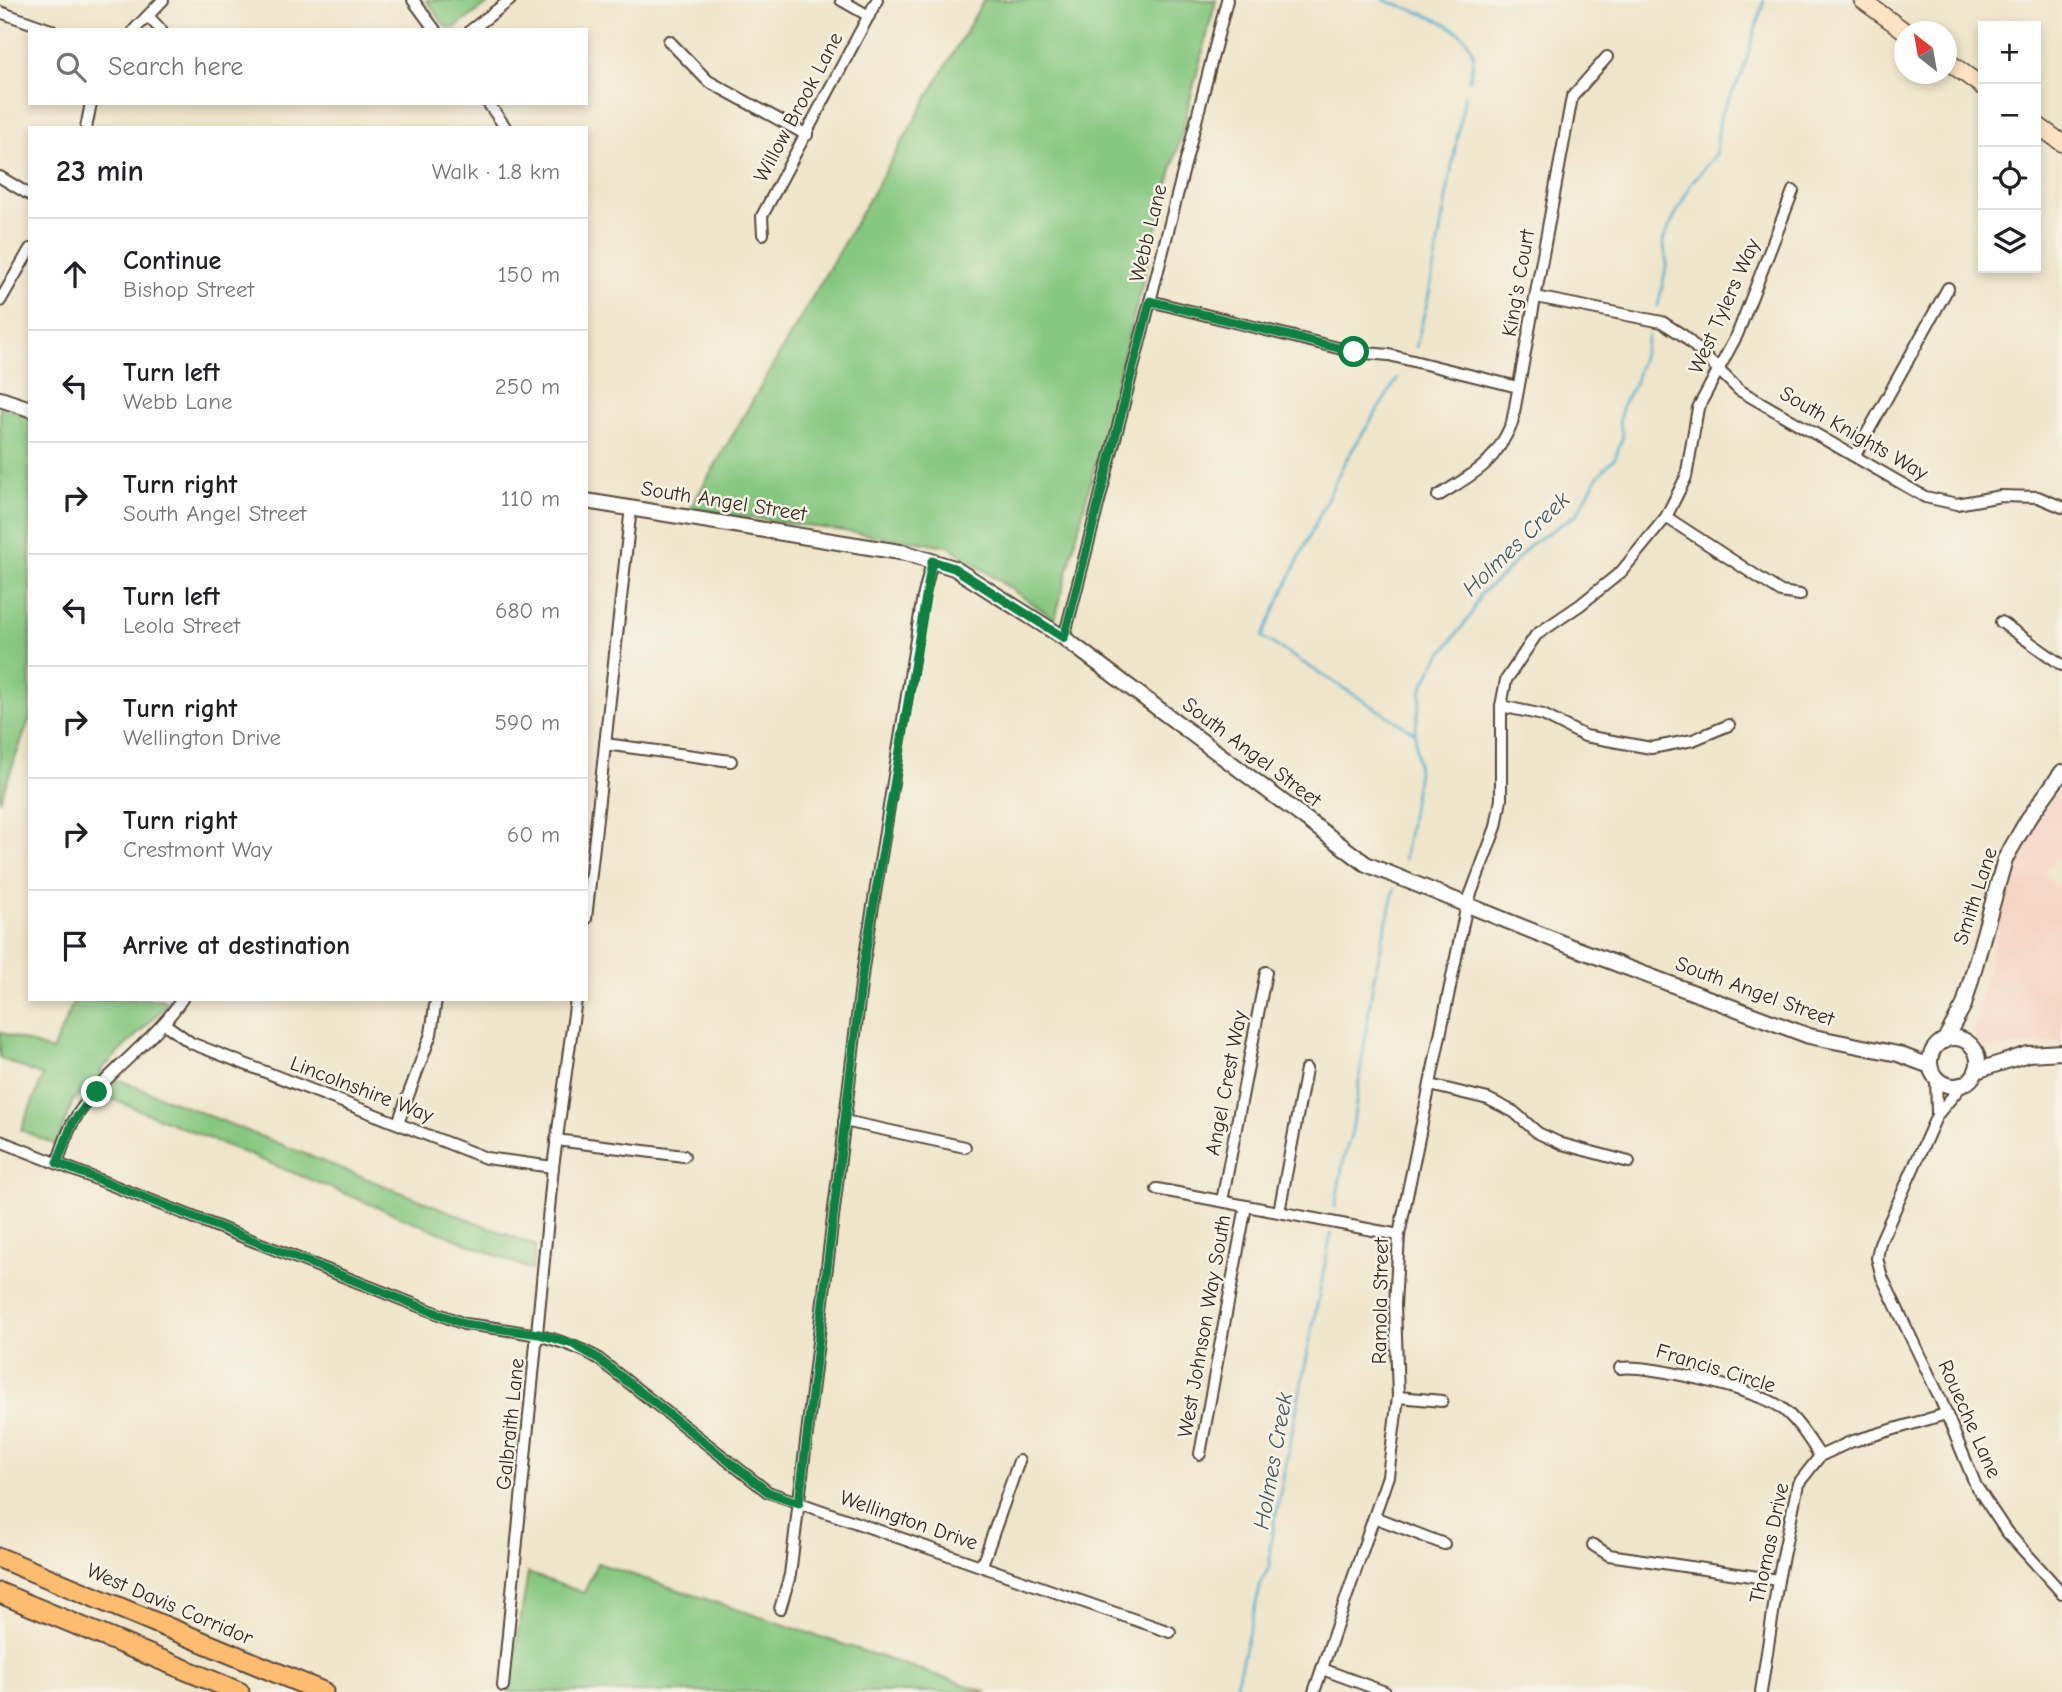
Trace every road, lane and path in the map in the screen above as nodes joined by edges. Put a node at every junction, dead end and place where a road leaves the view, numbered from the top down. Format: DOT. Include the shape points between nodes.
graph roads {
  1 [pos="163,0"];
  2 [pos="413,0"];
  3 [pos="510,0"];
  4 [pos="841,0"];
  5 [pos="877,0"];
  6 [pos="1227,0"];
  7 [pos="1862,0"];
  8 [pos="0,12"];
  9 [pos="148,16"];
  10 [pos="869,16"];
  11 [pos="1894,23"];
  12 [pos="45,28"];
  13 [pos="136,28"];
  14 [pos="159,28"];
  15 [pos="434,28"];
  16 [pos="474,28"];
  17 [pos="669,41"];
  18 [pos="1607,57"];
  19 [pos="1957,68"];
  20 [pos="1979,84"];
  21 [pos="91,105"];
  22 [pos="489,105"];
  23 [pos="86,126"];
  24 [pos="505,126"];
  25 [pos="2041,128"];
  26 [pos="807,135"];
  27 [pos="2062,143"];
  28 [pos="0,177"];
  29 [pos="1793,191"];
  30 [pos="28,194"];
  31 [pos="763,234"];
  32 [pos="28,252"];
  33 [pos="1948,288"];
  34 [pos="1536,297"];
  35 [pos="0,301"];
  36 [pos="1150,301"];
  37 [pos="1718,371"];
  38 [pos="1518,387"];
  39 [pos="0,399"];
  40 [pos="28,408"];
  41 [pos="1855,455"];
  42 [pos="1438,496"];
  43 [pos="588,501"];
  44 [pos="631,507"];
  45 [pos="2062,508"];
  46 [pos="1666,517"];
  47 [pos="932,561"];
  48 [pos="1800,595"];
  49 [pos="2001,622"];
  50 [pos="1064,638"];
  51 [pos="2062,665"];
  52 [pos="1501,706"];
  53 [pos="1729,724"];
  54 [pos="605,744"];
  55 [pos="731,761"];
  56 [pos="2062,772"];
  57 [pos="588,901"];
  58 [pos="1467,904"];
  59 [pos="1266,972"];
  60 [pos="181,1001"];
  61 [pos="436,1001"];
  62 [pos="576,1001"];
  63 [pos="1964,1005"];
  64 [pos="165,1024"];
  65 [pos="1940,1043"];
  66 [pos="1973,1048"];
  67 [pos="2062,1052"];
  68 [pos="1898,1054"];
  69 [pos="2013,1057"];
  70 [pos="1306,1069"];
  71 [pos="1976,1071"];
  72 [pos="1933,1072"];
  73 [pos="1430,1085"];
  74 [pos="1962,1085"];
  75 [pos="1937,1115"];
  76 [pos="844,1121"];
  77 [pos="398,1123"];
  78 [pos="556,1140"];
  79 [pos="0,1141"];
  80 [pos="965,1147"];
  81 [pos="684,1156"];
  82 [pos="1629,1161"];
  83 [pos="57,1163"];
  84 [pos="553,1167"];
  85 [pos="1157,1189"];
  86 [pos="1222,1201"];
  87 [pos="1246,1206"];
  88 [pos="1279,1212"];
  89 [pos="1399,1235"];
  90 [pos="539,1334"];
  91 [pos="1620,1368"];
  92 [pos="1398,1397"];
  93 [pos="1442,1401"];
  94 [pos="1946,1415"];
  95 [pos="1200,1454"];
  96 [pos="1820,1456"];
  97 [pos="1019,1461"];
  98 [pos="799,1503"];
  99 [pos="1374,1517"];
  100 [pos="1444,1544"];
  101 [pos="1593,1545"];
  102 [pos="0,1558"];
  103 [pos="982,1565"];
  104 [pos="1778,1580"];
  105 [pos="0,1592"];
  106 [pos="2062,1593"];
  107 [pos="780,1609"];
  108 [pos="1170,1632"];
  109 [pos="1322,1669"];
  110 [pos="503,1686"];
  111 [pos="239,1692"];
  112 [pos="323,1692"];
  113 [pos="1314,1692"];
  114 [pos="1385,1692"];
  115 [pos="1761,1692"];
  1 -- 9 [label="street"];
  2 -- 15 [label="street"];
  3 -- 16 [label="street"];
  4 -- 10 [label="street"];
  5 -- 10 [label="street, Willow Brook Lane"];
  6 -- 36 [label="street, Webb Lane"];
  7 -- 11 [label="main road"];
  8 -- 12 [label="street"];
  9 -- 13 [label="street"];
  9 -- 14 [label="street"];
  10 -- 26 [label="street, Willow Brook Lane"];
  17 -- 26 [label="street" via="708,81"];
  18 -- 34 [label="street, King's Court" via="1572,97"];
  19 -- 20 [label="main road"];
  21 -- 23 [label="street"];
  22 -- 24 [label="street"];
  25 -- 27 [label="main road"];
  26 -- 31 [label="street, Willow Brook Lane" via="762,216"];
  28 -- 30 [label="street"];
  29 -- 37 [label="street, West Tylers Way" via="1737,335"];
  32 -- 35 [label="street"];
  33 -- 41 [label="street"];
  34 -- 37 [label="street, South Knights Way" via="1662,322 1684,336"];
  34 -- 38 [label="street, King's Court"];
  36 -- 38 [label="street"];
  36 -- 50 [label="street, Webb Lane"];
  37 -- 41 [label="street, South Knights Way" via="1740,390"];
  37 -- 46 [label="street, West Tylers Way" via="1698,408 1686,477"];
  38 -- 42 [label="street, King's Court" via="1512,423 1499,452"];
  39 -- 40 [label="street"];
  41 -- 45 [label="street, South Knights Way" via="1924,497 1957,504 2001,496 2038,497"];
  43 -- 44 [label="street, South Angel Street"];
  44 -- 47 [label="street, South Angel Street"];
  44 -- 54 [label="street"];
  46 -- 48 [label="street" via="1781,592"];
  46 -- 52 [label="street, West Tylers Way" via="1621,572 1536,635 1506,680"];
  47 -- 50 [label="street, South Angel Street" via="954,568"];
  47 -- 76 [label="street" via="863,968"];
  49 -- 51 [label="street"];
  50 -- 58 [label="street, South Angel Street" via="1367,864"];
  52 -- 53 [label="street" via="1543,715 1586,736 1651,748 1693,740"];
  52 -- 58 [label="street, West Tylers Way" via="1496,827"];
  54 -- 55 [label="street"];
  54 -- 57 [label="street"];
  56 -- 63 [label="street, Smith Lane" via="2005,859"];
  58 -- 68 [label="street, South Angel Street" via="1809,1036"];
  58 -- 73 [label="street, Ramola Street"];
  59 -- 86 [label="street, Angel Crest Way"];
  60 -- 64 [label="street"];
  61 -- 77 [label="street" via="431,1034"];
  62 -- 78 [label="street, Galbraith Lane"];
  63 -- 65 [label="street, Smith Lane"];
  63 -- 66 [label="street, Smith Lane"];
  64 -- 77 [label="street, Lincolnshire Way" via="191,1043"];
  64 -- 83 [label="street" via="73,1122"];
  65 -- 66 [label="street" via="1959,1039"];
  65 -- 68 [label="street, South Angel Street"];
  65 -- 72 [label="street"];
  66 -- 69 [label="street"];
  66 -- 71 [label="street"];
  67 -- 69 [label="street"];
  68 -- 72 [label="street, South Angel Street"];
  69 -- 71 [label="street"];
  70 -- 88 [label="street"];
  71 -- 74 [label="street"];
  72 -- 74 [label="street" via="1948,1085"];
  72 -- 75 [label="street"];
  73 -- 82 [label="street" via="1488,1099 1563,1144"];
  73 -- 89 [label="street, Ramola Street"];
  74 -- 75 [label="street"];
  75 -- 94 [label="street, Roueche Lane" via="1877,1258"];
  76 -- 80 [label="street"];
  76 -- 98 [label="street"];
  77 -- 84 [label="street, Lincolnshire Way" via="486,1158"];
  78 -- 81 [label="street"];
  78 -- 84 [label="street, Galbraith Lane"];
  79 -- 83 [label="street, Wellington Drive"];
  83 -- 90 [label="street, Wellington Drive" via="464,1324"];
  84 -- 90 [label="street, Galbraith Lane"];
  85 -- 86 [label="street"];
  86 -- 87 [label="street"];
  87 -- 88 [label="street"];
  87 -- 95 [label="street, West Johnson Way South"];
  88 -- 89 [label="street"];
  89 -- 92 [label="street, Ramola Street" via="1395,1305"];
  90 -- 98 [label="street, Wellington Drive" via="596,1357 768,1492"];
  90 -- 110 [label="street, Galbraith Lane"];
  91 -- 96 [label="street, Francis Circle" via="1659,1369 1777,1405 1799,1424"];
  92 -- 93 [label="street"];
  92 -- 99 [label="street, Ramola Street" via="1388,1476"];
  94 -- 96 [label="street, Thomas Drive"];
  94 -- 106 [label="street, Roueche Lane" via="1976,1486 2006,1531"];
  96 -- 104 [label="street, Thomas Drive" via="1798,1483"];
  97 -- 103 [label="street"];
  98 -- 103 [label="street, Wellington Drive"];
  98 -- 107 [label="street" via="790,1575"];
  99 -- 100 [label="street"];
  99 -- 109 [label="street, Ramola Street"];
  101 -- 104 [label="street" via="1609,1555"];
  102 -- 112 [label="highway, West Davis Corridor"];
  103 -- 108 [label="street, Wellington Drive"];
  104 -- 115 [label="street, Thomas Drive"];
  105 -- 111 [label="highway"];
  109 -- 113 [label="street, Ramola Street"];
  109 -- 114 [label="street"];
}
